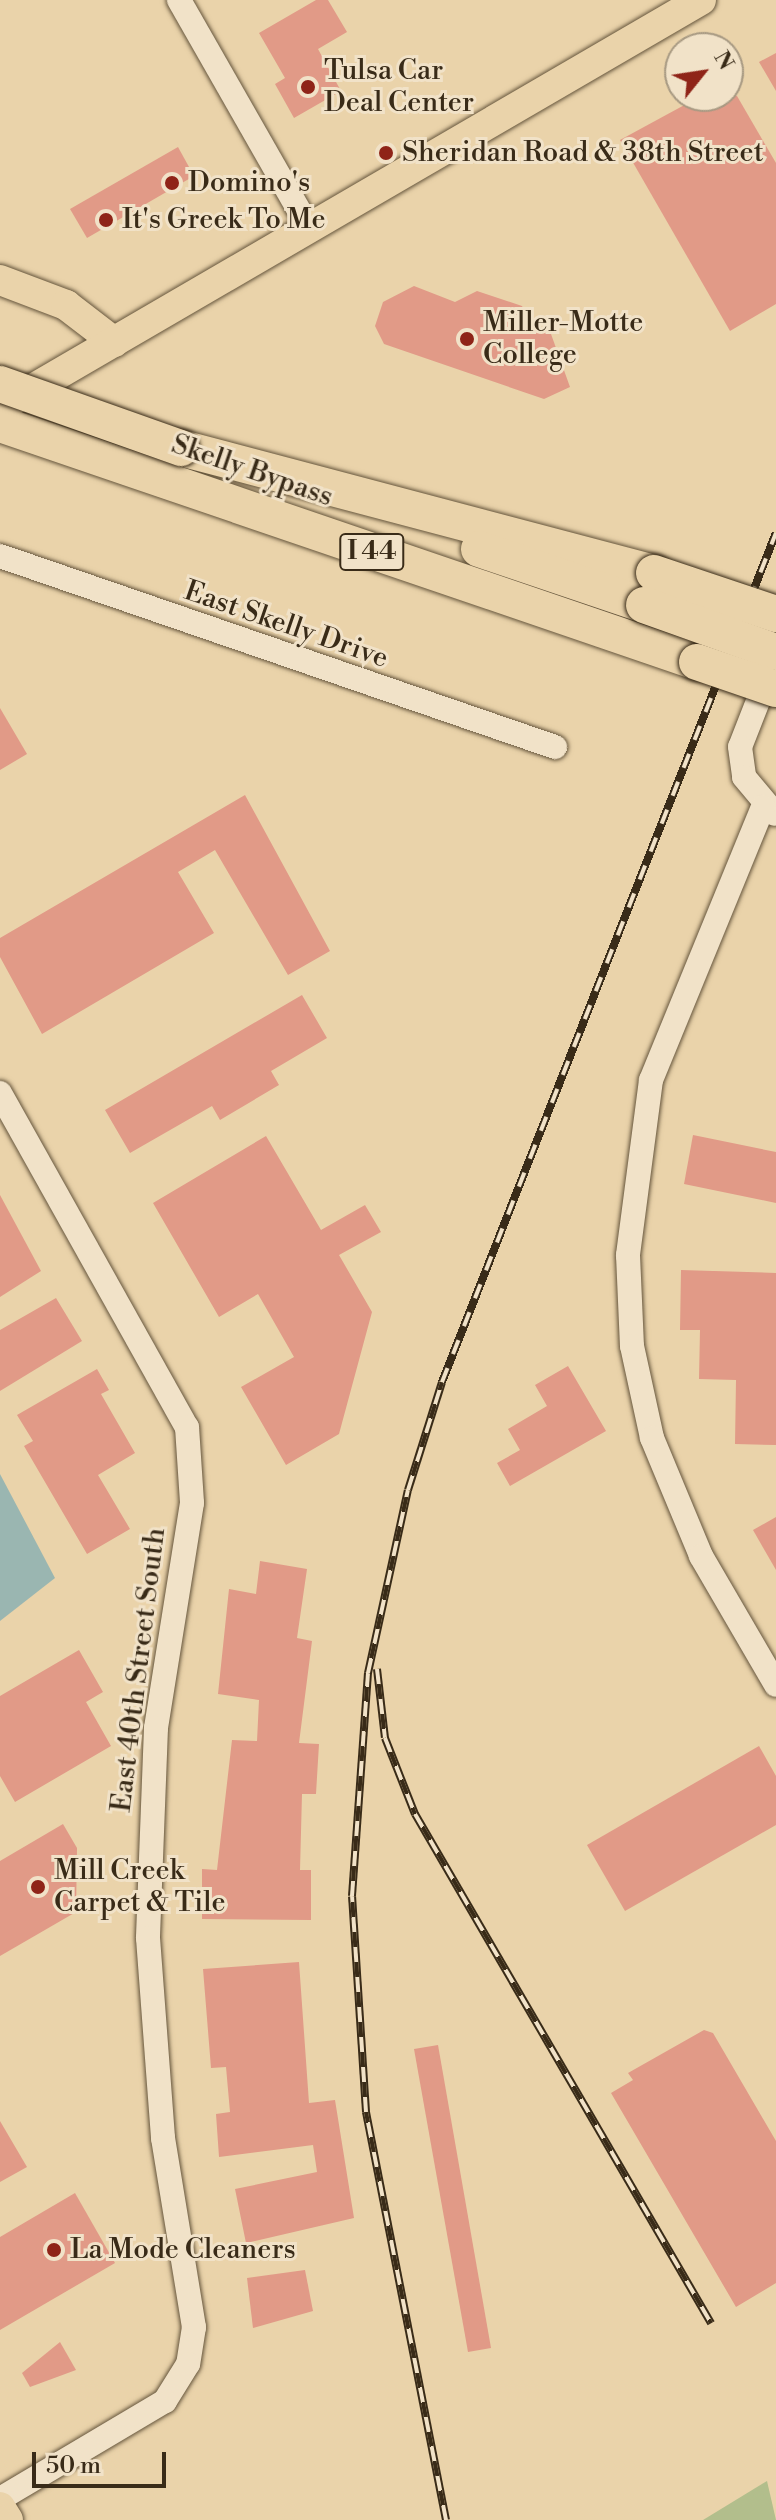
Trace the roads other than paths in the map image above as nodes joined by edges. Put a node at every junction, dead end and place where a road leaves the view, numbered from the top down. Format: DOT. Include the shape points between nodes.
graph roads {
  1 [pos="179,0"];
  2 [pos="701,0"];
  3 [pos="309,228"];
  4 [pos="0,280"];
  5 [pos="114,342"];
  6 [pos="0,384"];
  7 [pos="0,408"];
  8 [pos="0,424"];
  9 [pos="0,556"];
  10 [pos="649,589"];
  11 [pos="776,614"];
  12 [pos="776,654"];
  13 [pos="776,689"];
  14 [pos="555,747"];
  15 [pos="770,811"];
  16 [pos="0,1093"];
  17 [pos="776,1685"];
  18 [pos="0,2499"];
  19 [pos="0,2507"];
  20 [pos="8,2520"];
  1 -- 3 [label="street"];
  2 -- 3 [label="main road"];
  3 -- 5 [label="main road"];
  4 -- 5 [label="main road" via="66,305"];
  5 -- 7 [label="main road"];
  6 -- 10 [label="highway, Skelly Bypass / I 44, bridge" via="181,448"];
  8 -- 13 [label="highway, Skelly Bypass / I 44, bridge"];
  9 -- 14 [label="street, East Skelly Drive"];
  10 -- 11 [label="highway, bridge"];
  10 -- 12 [label="highway, Skelly Bypass / I 44, bridge"];
  12 -- 15 [label="street" via="740,747 744,777"];
  15 -- 17 [label="street" via="651,1080 628,1255 632,1346 652,1438 701,1556"];
  16 -- 18 [label="street, East 40th Street South" via="187,1427 192,1503 156,1728 148,1938 156,2080 192,2303 192,2348 180,2380 153,2410"];
  19 -- 20 [label="main road"];
}
